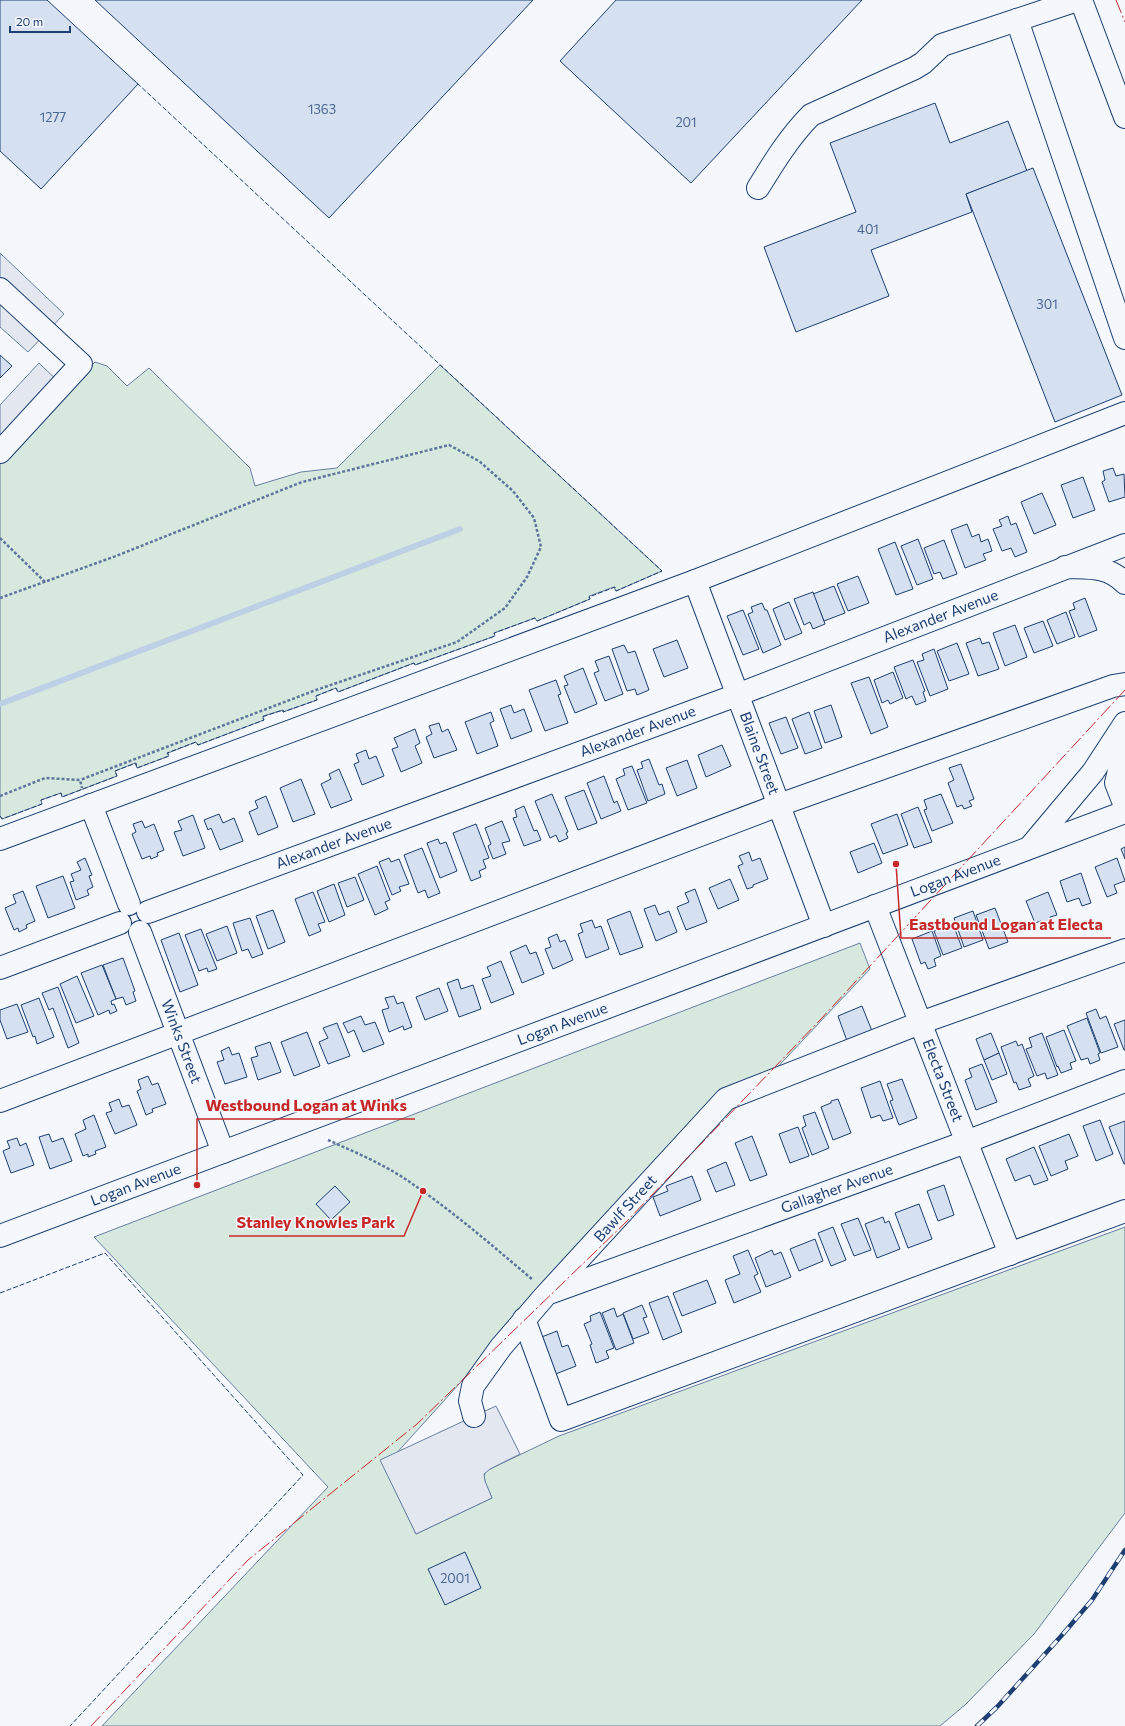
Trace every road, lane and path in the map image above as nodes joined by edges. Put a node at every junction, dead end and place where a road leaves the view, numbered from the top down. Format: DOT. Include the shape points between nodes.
graph roads {
  1 [pos="1077,0"];
  2 [pos="1081,0"];
  3 [pos="1017,20"];
  4 [pos="1125,117"];
  5 [pos="758,188"];
  6 [pos="0,289"];
  7 [pos="1125,338"];
  8 [pos="1125,413"];
  9 [pos="0,452"];
  10 [pos="0,538"];
  11 [pos="1125,545"];
  12 [pos="1065,567"];
  13 [pos="695,581"];
  14 [pos="45,582"];
  15 [pos="1125,583"];
  16 [pos="0,598"];
  17 [pos="1125,684"];
  18 [pos="737,695"];
  19 [pos="1125,723"];
  20 [pos="1125,745"];
  21 [pos="80,780"];
  22 [pos="0,796"];
  23 [pos="91,804"];
  24 [pos="779,805"];
  25 [pos="1125,806"];
  26 [pos="1125,812"];
  27 [pos="0,839"];
  28 [pos="1030,848"];
  29 [pos="875,906"];
  30 [pos="134,918"];
  31 [pos="824,926"];
  32 [pos="1125,950"];
  33 [pos="0,968"];
  34 [pos="920,1022"];
  35 [pos="178,1033"];
  36 [pos="1125,1081"];
  37 [pos="0,1101"];
  38 [pos="328,1140"];
  39 [pos="966,1142"];
  40 [pos="223,1152"];
  41 [pos="1125,1211"];
  42 [pos="0,1236"];
  43 [pos="1010,1254"];
  44 [pos="548,1294"];
  45 [pos="524,1319"];
  46 [pos="474,1416"];
  1 -- 3 [label="street"];
  2 -- 4 [label="street"];
  3 -- 5 [label="street" via="942,45 915,68 811,115 779,154"];
  3 -- 7 [label="street"];
  6 -- 9 [label="street" via="80,364"];
  8 -- 13 [label="street"];
  10 -- 14 [label="path"];
  11 -- 12 [label="street, Alexander Avenue"];
  12 -- 15 [label="street" via="1097,568 1107,571"];
  12 -- 18 [label="street, Alexander Avenue"];
  13 -- 18 [label="street, Blaine Street"];
  13 -- 23 [label="street"];
  14 -- 16 [label="path"];
  14 -- 21 [label="path" via="302,482 449,445 479,461 513,491 534,518 541,548 527,577 505,608 457,642 316,690"];
  17 -- 24 [label="street" via="1113,686"];
  18 -- 24 [label="street, Blaine Street"];
  18 -- 30 [label="street, Alexander Avenue"];
  19 -- 28 [label="street" via="1093,772"];
  20 -- 25 [label="street" via="1116,783"];
  21 -- 22 [label="path" via="45,778"];
  21 -- 23 [label="path"];
  23 -- 27 [label="street"];
  23 -- 30 [label="street, Winks Street"];
  24 -- 31 [label="street, Blaine Street"];
  24 -- 35 [label="street"];
  26 -- 28 [label="street, Logan Avenue"];
  28 -- 29 [label="street, Logan Avenue"];
  29 -- 31 [label="street, Logan Avenue"];
  29 -- 34 [label="street, Electa Street"];
  30 -- 33 [label="street, Alexander Avenue"];
  30 -- 35 [label="street, Winks Street"];
  31 -- 40 [label="street, Logan Avenue"];
  32 -- 34 [label="street"];
  34 -- 39 [label="street, Electa Street"];
  34 -- 44 [label="street, Bawlf Street" via="726,1099"];
  35 -- 37 [label="street"];
  35 -- 40 [label="street, Winks Street"];
  36 -- 39 [label="street, Gallagher Avenue"];
  38 -- 44 [label="path" via="375,1162 413,1184 471,1227"];
  39 -- 43 [label="street, Electa Street"];
  39 -- 44 [label="street, Gallagher Avenue"];
  40 -- 42 [label="street, Logan Avenue"];
  41 -- 43 [label="street"];
  43 -- 45 [label="street" via="561,1420"];
  44 -- 45 [label="street, Bawlf Street"];
  45 -- 46 [label="street, Bawlf Street" via="473,1386 470,1401"];
}
